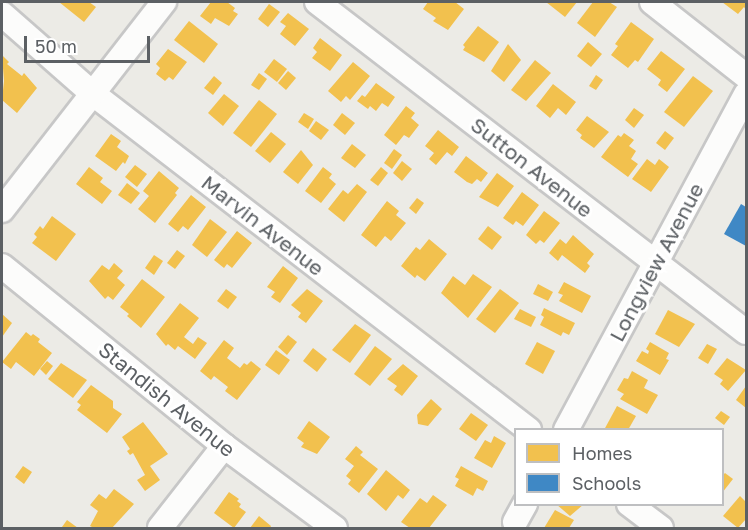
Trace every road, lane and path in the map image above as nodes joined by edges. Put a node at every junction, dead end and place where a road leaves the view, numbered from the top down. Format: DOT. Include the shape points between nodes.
graph roads {
  1 [pos="164,2"];
  2 [pos="317,2"];
  3 [pos="652,2"];
  4 [pos="2,14"];
  5 [pos="747,76"];
  6 [pos="92,93"];
  7 [pos="747,94"];
  8 [pos="2,210"];
  9 [pos="656,262"];
  10 [pos="2,266"];
  11 [pos="747,332"];
  12 [pos="528,428"];
  13 [pos="567,428"];
  14 [pos="224,446"];
  15 [pos="632,506"];
  16 [pos="160,528"];
  17 [pos="335,528"];
  18 [pos="661,528"];
  1 -- 6 [label="street"];
  2 -- 9 [label="street, Sutton Avenue"];
  3 -- 5 [label="street"];
  4 -- 6 [label="street, Marvin Avenue"];
  6 -- 8 [label="street"];
  6 -- 12 [label="street, Marvin Avenue"];
  7 -- 9 [label="street, Longview Avenue"];
  9 -- 11 [label="street, Sutton Avenue"];
  9 -- 13 [label="street, Longview Avenue"];
  10 -- 14 [label="street, Standish Avenue"];
  14 -- 16 [label="street"];
  14 -- 17 [label="street, Standish Avenue"];
  15 -- 18 [label="street"];
}
